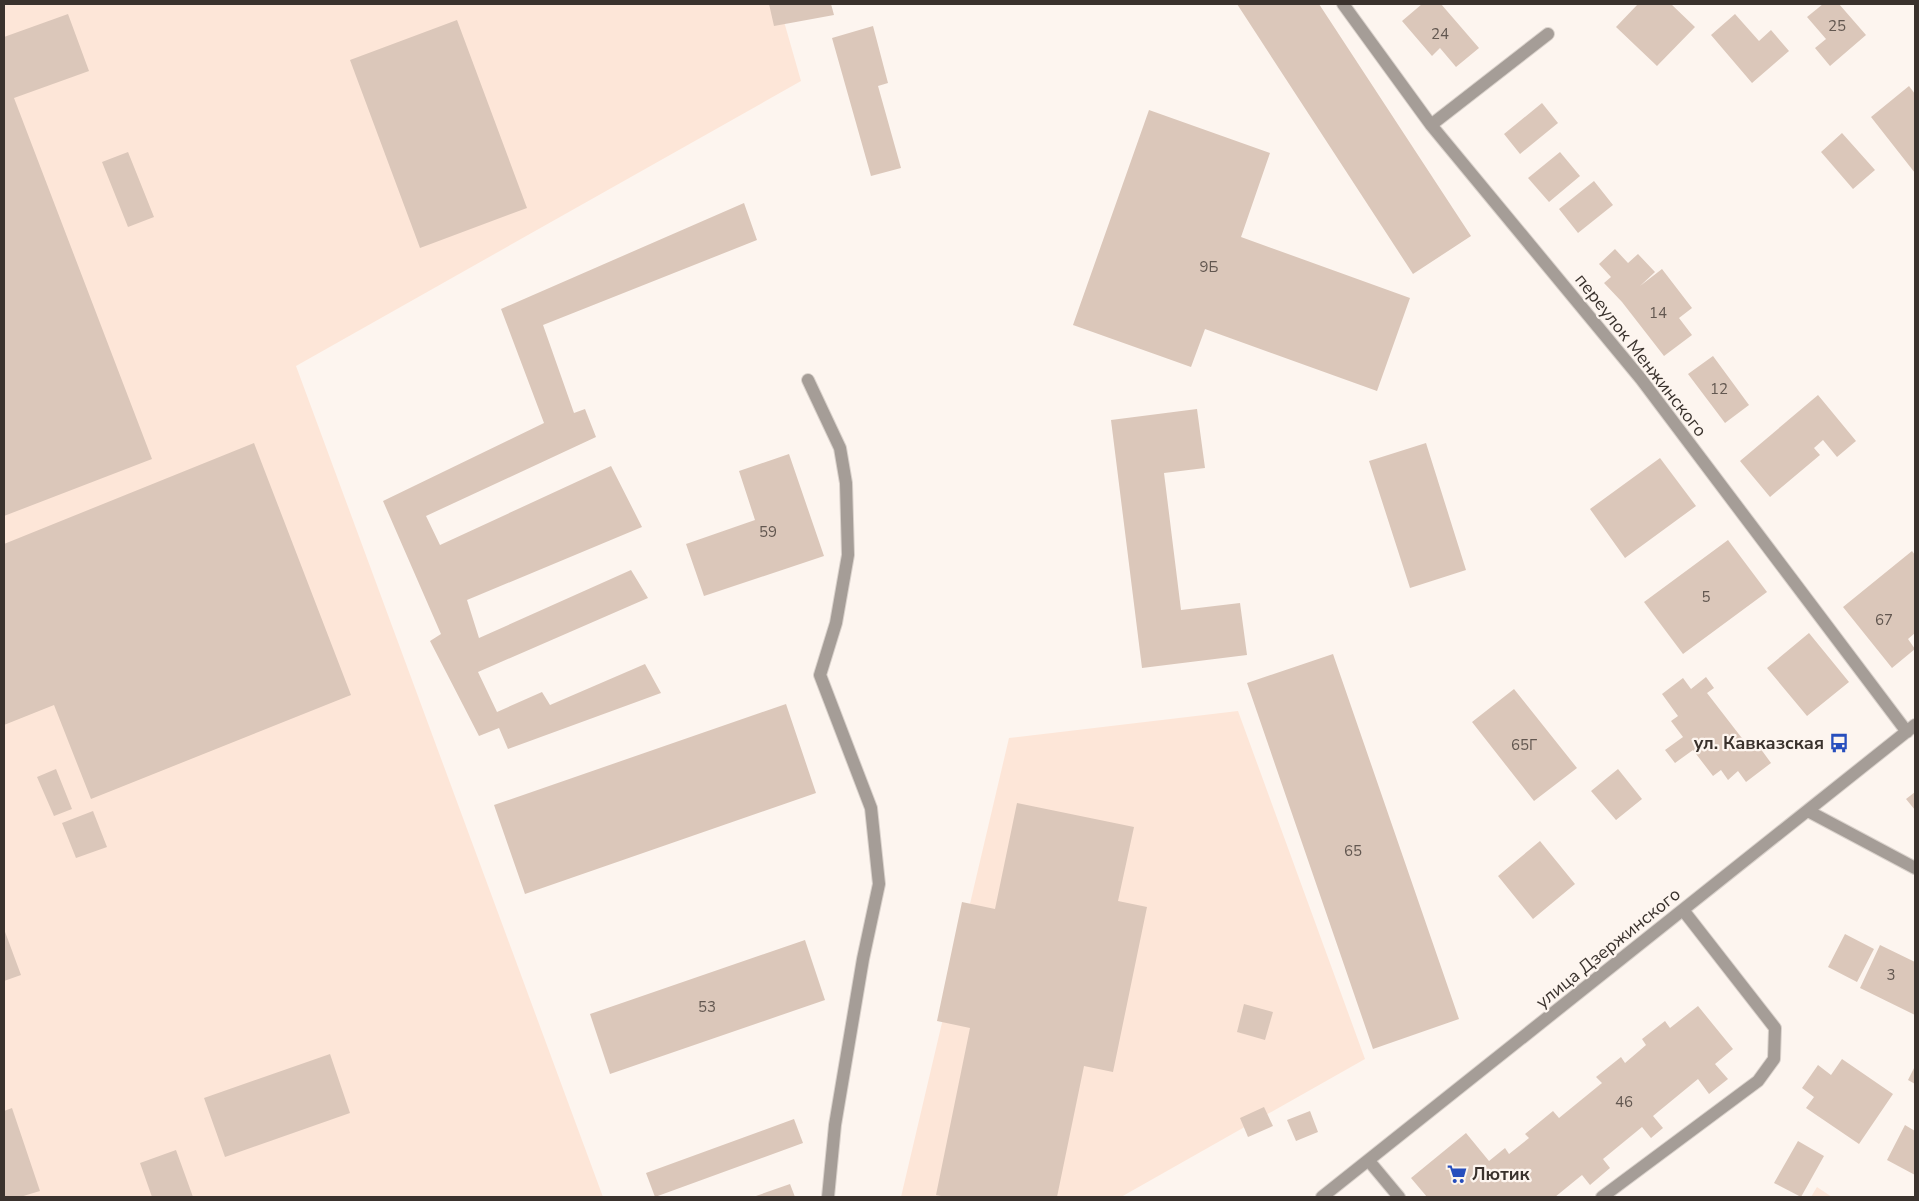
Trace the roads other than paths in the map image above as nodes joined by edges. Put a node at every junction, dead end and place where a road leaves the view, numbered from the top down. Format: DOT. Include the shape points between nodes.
graph roads {
  1 [pos="1343,4"];
  2 [pos="1548,34"];
  3 [pos="1431,125"];
  4 [pos="808,380"];
  5 [pos="1911,728"];
  6 [pos="1808,811"];
  7 [pos="1915,868"];
  8 [pos="1684,910"];
  9 [pos="1369,1161"];
  10 [pos="828,1197"];
  11 [pos="1322,1197"];
  12 [pos="1399,1197"];
  13 [pos="1602,1197"];
  1 -- 3 [label="street, переулок Менжинского"];
  2 -- 3 [label="street"];
  3 -- 5 [label="street, переулок Менжинского" via="1641,379"];
  4 -- 10 [label="street" via="840,448 846,483 848,555 836,623 820,675 871,808 880,884 862,959 835,1125"];
  5 -- 6 [label="street, улица Дзержинского"];
  6 -- 7 [label="street"];
  6 -- 8 [label="street, улица Дзержинского"];
  8 -- 9 [label="street, улица Дзержинского"];
  8 -- 13 [label="street" via="1775,1028 1774,1059 1758,1081"];
  9 -- 11 [label="street, улица Дзержинского"];
  9 -- 12 [label="street"];
}
